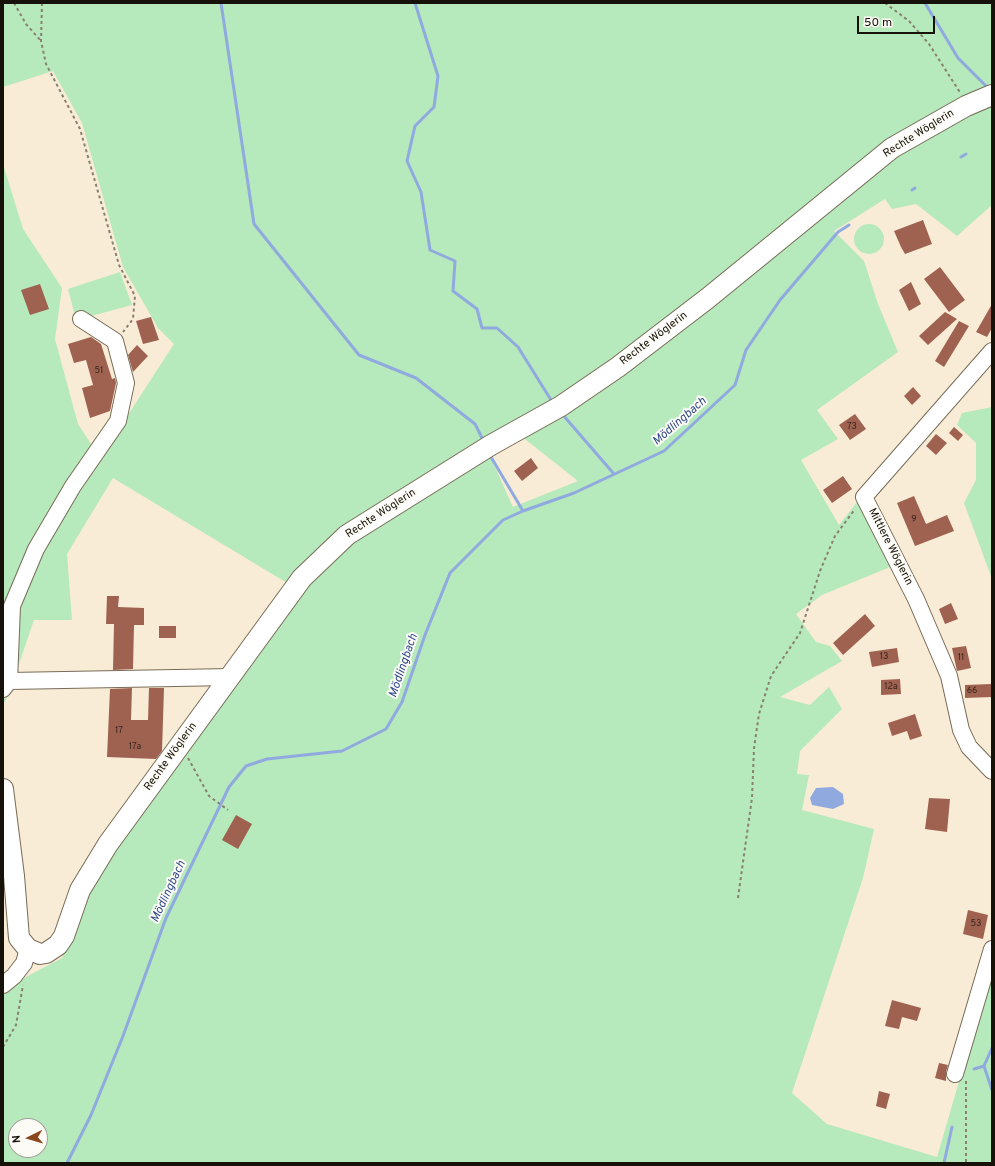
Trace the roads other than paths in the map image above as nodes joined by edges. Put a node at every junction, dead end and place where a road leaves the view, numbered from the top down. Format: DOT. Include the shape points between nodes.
graph roads {
  1 [pos="992,95"];
  2 [pos="81,319"];
  3 [pos="992,351"];
  4 [pos="231,677"];
  5 [pos="6,685"];
  6 [pos="992,771"];
  7 [pos="3,789"];
  8 [pos="992,949"];
  9 [pos="26,956"];
  10 [pos="3,985"];
  11 [pos="955,1074"];
  1 -- 4 [label="main road, Rechte Wöglerin" via="966,106 892,148 708,298 618,367 561,406 491,445 347,535 302,578"];
  2 -- 5 [label="street" via="115,341 126,383 118,421 73,486 36,549 12,606"];
  3 -- 6 [label="street, Mittlere Wöglerin" via="864,497 916,599 949,676 961,730 970,747"];
  4 -- 5 [label="street"];
  4 -- 9 [label="main road, Rechte Wöglerin" via="90,871 58,945 46,953"];
  7 -- 9 [label="main road" via="14,876 17,929"];
  8 -- 11 [label="street"];
  9 -- 10 [label="street" via="14,976"];
}
